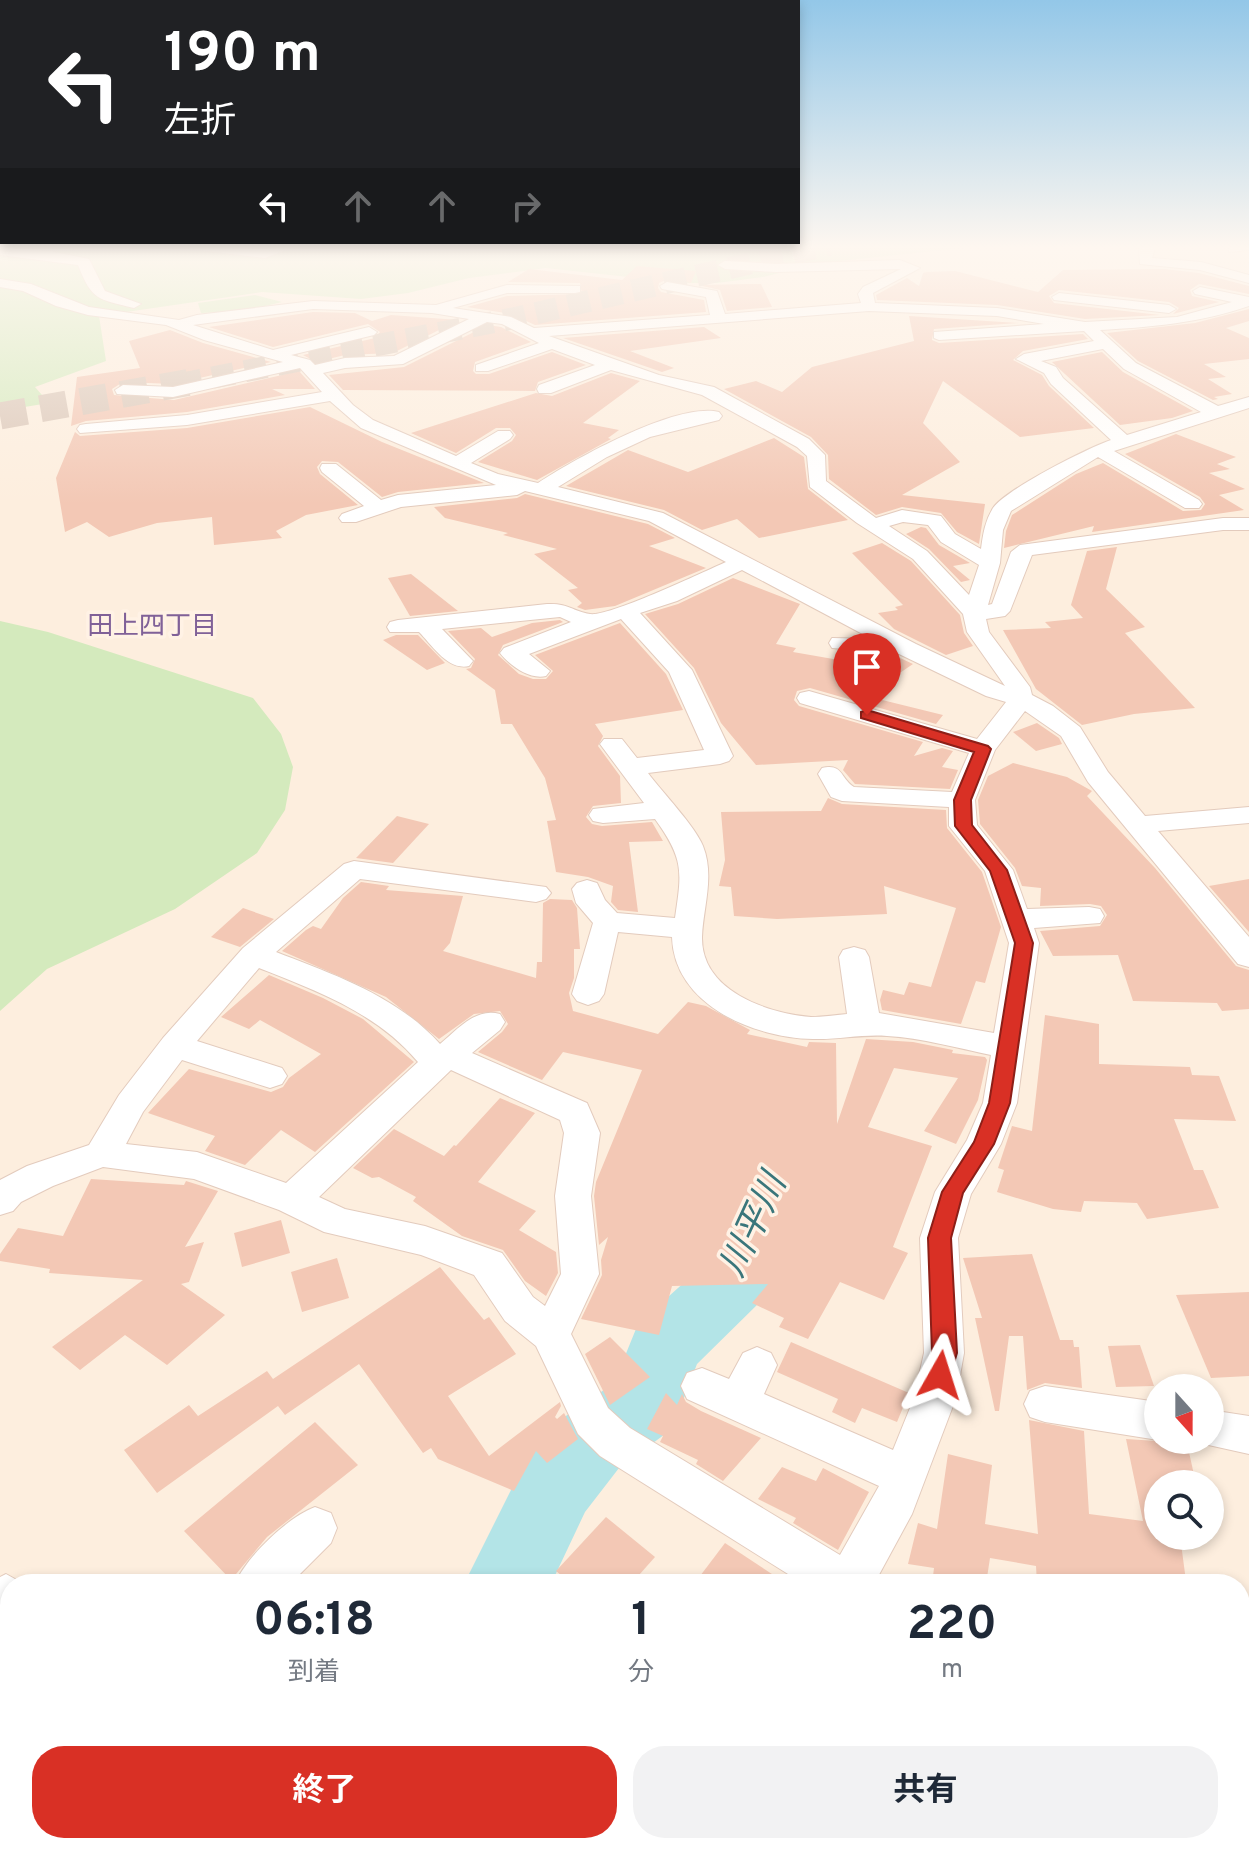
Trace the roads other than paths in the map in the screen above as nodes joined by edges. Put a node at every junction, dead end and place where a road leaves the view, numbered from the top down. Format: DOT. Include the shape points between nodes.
graph roads {
  1 [pos="195,332"];
  2 [pos="369,332"];
  3 [pos="455,332"];
  4 [pos="530,332"];
  5 [pos="553,332"];
  6 [pos="1006,332"];
  7 [pos="1095,332"];
  8 [pos="533,333"];
  9 [pos="939,335"];
  10 [pos="552,344"];
  11 [pos="1105,344"];
  12 [pos="273,354"];
  13 [pos="610,365"];
  14 [pos="308,367"];
  15 [pos="482,368"];
  16 [pos="545,389"];
  17 [pos="123,390"];
  18 [pos="334,395"];
  19 [pos="1249,402"];
  20 [pos="1215,412"];
  21 [pos="713,416"];
  22 [pos="86,429"];
  23 [pos="504,435"];
  24 [pos="1124,442"];
  25 [pos="1099,450"];
  26 [pos="456,464"];
  27 [pos="329,468"];
  28 [pos="533,489"];
  29 [pos="1192,504"];
  30 [pos="376,506"];
  31 [pos="349,518"];
  32 [pos="1249,524"];
  33 [pos="873,525"];
  34 [pos="743,562"];
  35 [pos="990,563"];
  36 [pos="626,611"];
  37 [pos="974,613"];
  38 [pos="590,622"];
  39 [pos="425,625"];
  40 [pos="398,627"];
  41 [pos="840,643"];
  42 [pos="908,649"];
  43 [pos="461,661"];
  44 [pos="538,671"];
  45 [pos="809,698"];
  46 [pos="1021,699"];
  47 [pos="983,749"];
  48 [pos="831,774"];
  49 [pos="962,800"];
  50 [pos="663,810"];
  51 [pos="603,815"];
  52 [pos="1249,815"];
  53 [pos="1138,825"];
  54 [pos="587,889"];
  55 [pos="536,893"];
  56 [pos="1089,916"];
  57 [pos="1018,919"];
  58 [pos="608,922"];
  59 [pos="689,929"];
  60 [pos="1247,950"];
  61 [pos="254,955"];
  62 [pos="854,957"];
  63 [pos="588,994"];
  64 [pos="489,1022"];
  65 [pos="865,1023"];
  66 [pos="175,1046"];
  67 [pos="1008,1047"];
  68 [pos="443,1060"];
  69 [pos="270,1076"];
  70 [pos="102,1154"];
  71 [pos="292,1200"];
  72 [pos="0,1201"];
  73 [pos="551,1334"];
  74 [pos="757,1365"];
  75 [pos="1045,1404"];
  76 [pos="1144,1419"];
  77 [pos="1224,1431"];
  78 [pos="1249,1435"];
  79 [pos="904,1476"];
  80 [pos="315,1528"];
  81 [pos="268,1574"];
  82 [pos="831,1574"];
  83 [pos="853,1574"];
  1 -- 12 [label="street"];
  2 -- 12 [label="street"];
  3 -- 14 [label="street" via="397,361"];
  4 -- 8 [label="street"];
  5 -- 8 [label="street"];
  6 -- 9 [label="street"];
  7 -- 11 [label="street"];
  8 -- 10 [label="street"];
  10 -- 13 [label="street"];
  10 -- 15 [label="street"];
  11 -- 20 [label="street" via="1130,366"];
  11 -- 24 [label="street" via="1024,359 1050,370"];
  12 -- 14 [label="street"];
  13 -- 16 [label="street"];
  13 -- 33 [label="street" via="708,391 803,443 816,455 817,483"];
  14 -- 17 [label="street" via="173,392"];
  14 -- 18 [label="street"];
  18 -- 22 [label="street" via="187,420"];
  18 -- 26 [label="street" via="367,424"];
  19 -- 20 [label="street"];
  20 -- 24 [label="street"];
  21 -- 28 [label="street" via="637,434"];
  23 -- 26 [label="street"];
  24 -- 25 [label="street"];
  25 -- 29 [label="street"];
  25 -- 35 [label="street" via="1003,508 993,530"];
  26 -- 28 [label="street"];
  27 -- 30 [label="street"];
  28 -- 30 [label="street" via="419,497"];
  28 -- 34 [label="street" via="656,517"];
  30 -- 31 [label="street"];
  32 -- 37 [label="street" via="1027,549 1021,552 1002,606"];
  33 -- 35 [label="street" via="902,516 934,520 948,538"];
  33 -- 37 [label="street" via="920,555"];
  34 -- 36 [label="street"];
  34 -- 42 [label="street"];
  35 -- 37 [label="street"];
  36 -- 38 [label="street"];
  36 -- 50 [label="street" via="680,670 720,756 622,756"];
  37 -- 46 [label="street" via="978,632"];
  38 -- 39 [label="street" via="563,610"];
  38 -- 44 [label="street" via="512,653"];
  39 -- 40 [label="street"];
  39 -- 43 [label="street"];
  41 -- 42 [label="street"];
  42 -- 46 [label="street"];
  45 -- 47 [label="street"];
  46 -- 47 [label="street"];
  46 -- 53 [label="street" via="1071,732 1097,776"];
  47 -- 49 [label="street"];
  48 -- 49 [label="street" via="840,791 851,795"];
  49 -- 57 [label="street" via="963,826 999,870"];
  50 -- 51 [label="street"];
  50 -- 59 [label="street" via="689,846 695,881"];
  52 -- 53 [label="street"];
  53 -- 60 [label="street"];
  54 -- 58 [label="street" via="591,903"];
  55 -- 61 [label="street" via="354,870"];
  56 -- 57 [label="street"];
  57 -- 67 [label="street" via="1024,943"];
  58 -- 59 [label="street"];
  58 -- 63 [label="street"];
  59 -- 65 [label="street" via="690,964 708,988 737,1008 766,1021 813,1028"];
  61 -- 66 [label="street"];
  61 -- 68 [label="street" via="360,997"];
  62 -- 65 [label="street"];
  64 -- 68 [label="street"];
  65 -- 67 [label="street"];
  66 -- 69 [label="street"];
  66 -- 70 [label="street"];
  67 -- 79 [label="street" via="1000,1103 983,1144 953,1192 939,1238 944,1353 935,1398"];
  68 -- 71 [label="street"];
  68 -- 73 [label="street" via="575,1112 582,1133 573,1196 580,1274"];
  70 -- 71 [label="street" via="197,1166"];
  70 -- 72 [label="street" via="40,1176"];
  71 -- 73 [label="street" via="337,1222 425,1241 488,1264 519,1309"];
  73 -- 82 [label="street" via="604,1432"];
  74 -- 79 [label="street" via="720,1395"];
  75 -- 76 [label="street"];
  77 -- 78 [label="street"];
  79 -- 83 [label="street" via="890,1514"];
  80 -- 81 [label="street"];
}
